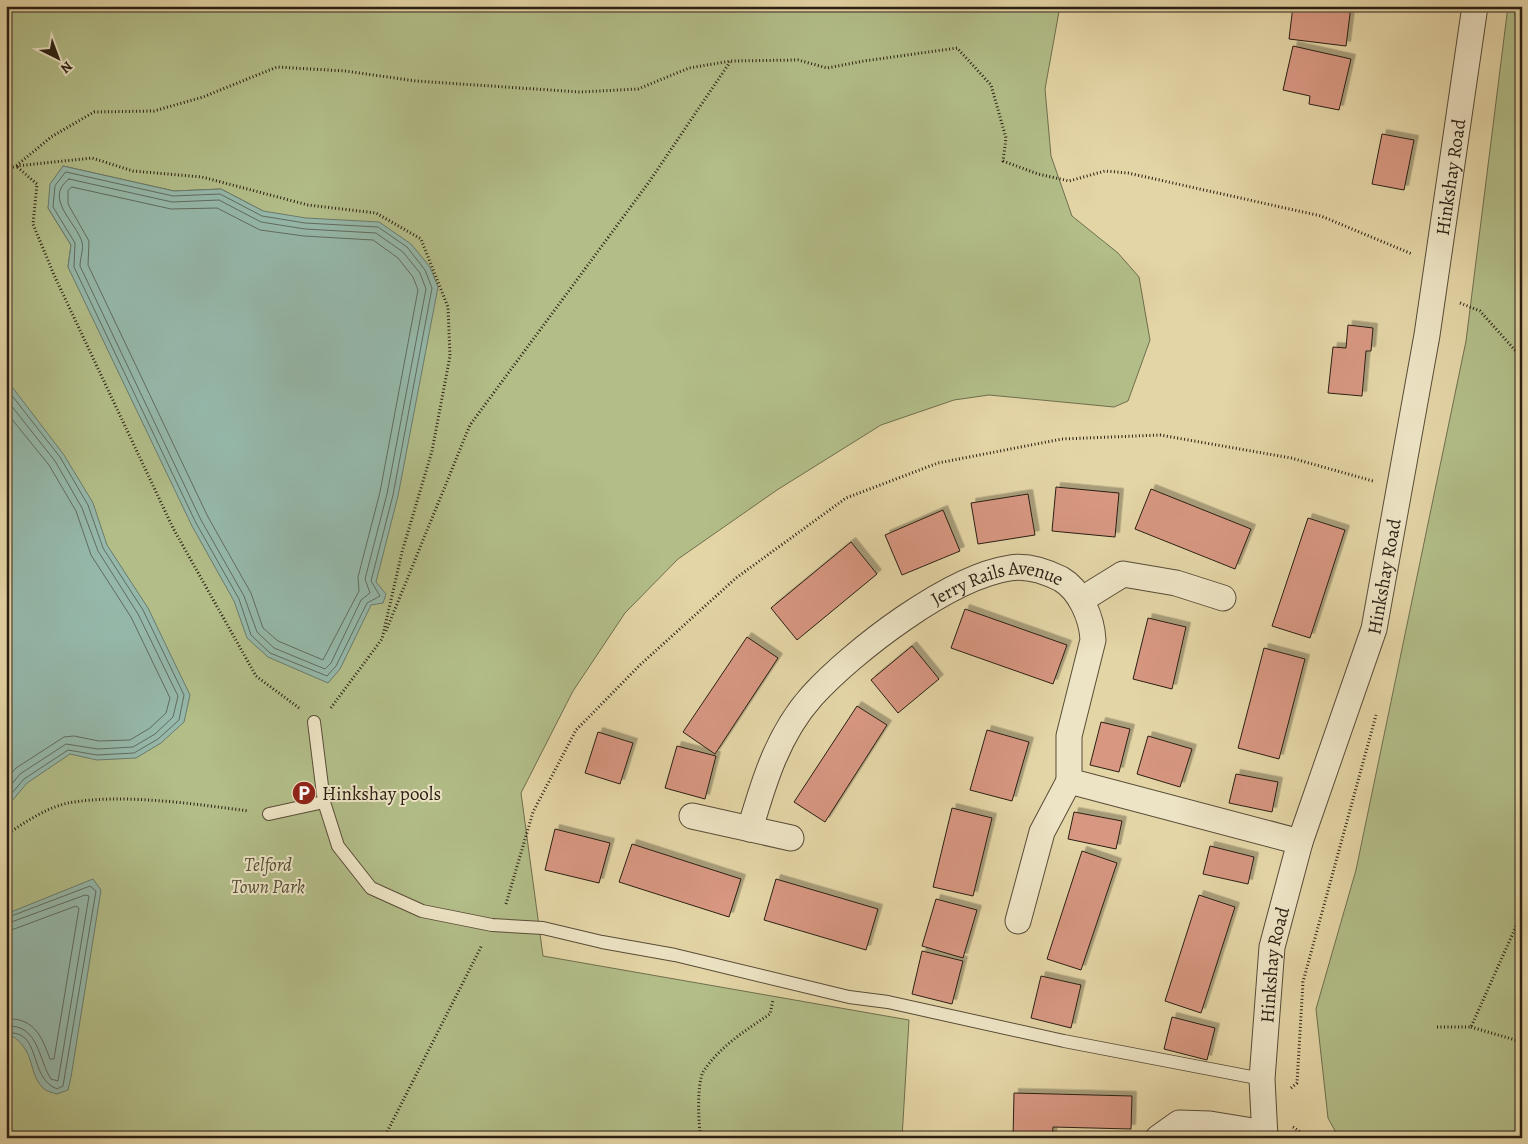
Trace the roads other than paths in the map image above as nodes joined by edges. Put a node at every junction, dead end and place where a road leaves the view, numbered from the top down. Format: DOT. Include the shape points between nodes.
graph roads {
  1 [pos="1475,6"];
  2 [pos="1223,598"];
  3 [pos="1080,600"];
  4 [pos="314,722"];
  5 [pos="1069,781"];
  6 [pos="324,802"];
  7 [pos="270,814"];
  8 [pos="692,816"];
  9 [pos="750,829"];
  10 [pos="791,838"];
  11 [pos="1300,842"];
  12 [pos="1018,920"];
  13 [pos="1262,1079"];
  14 [pos="1265,1136"];
  15 [pos="1158,1138"];
  1 -- 11 [label="street, Hinkshay Road" via="1427,335 1374,629"];
  2 -- 3 [label="street" via="1176,583 1123,574"];
  3 -- 5 [label="street, Jerry Rails Avenue" via="1092,627 1092,640 1069,736"];
  3 -- 9 [label="street, Jerry Rails Avenue" via="1070,584 1028,567 979,576 929,602 879,637 812,697 785,733 766,774"];
  4 -- 6 [label="lane"];
  5 -- 11 [label="street"];
  5 -- 12 [label="street" via="1042,832"];
  6 -- 7 [label="lane"];
  6 -- 13 [label="lane" via="338,846 371,888 422,911 492,925 544,928 675,955 849,997 888,1002 1064,1041"];
  8 -- 9 [label="street"];
  9 -- 10 [label="street"];
  11 -- 13 [label="street, Hinkshay Road" via="1272,947"];
  13 -- 14 [label="street, Hinkshay Road"];
  14 -- 15 [label="street" via="1210,1124 1180,1123"];
}
